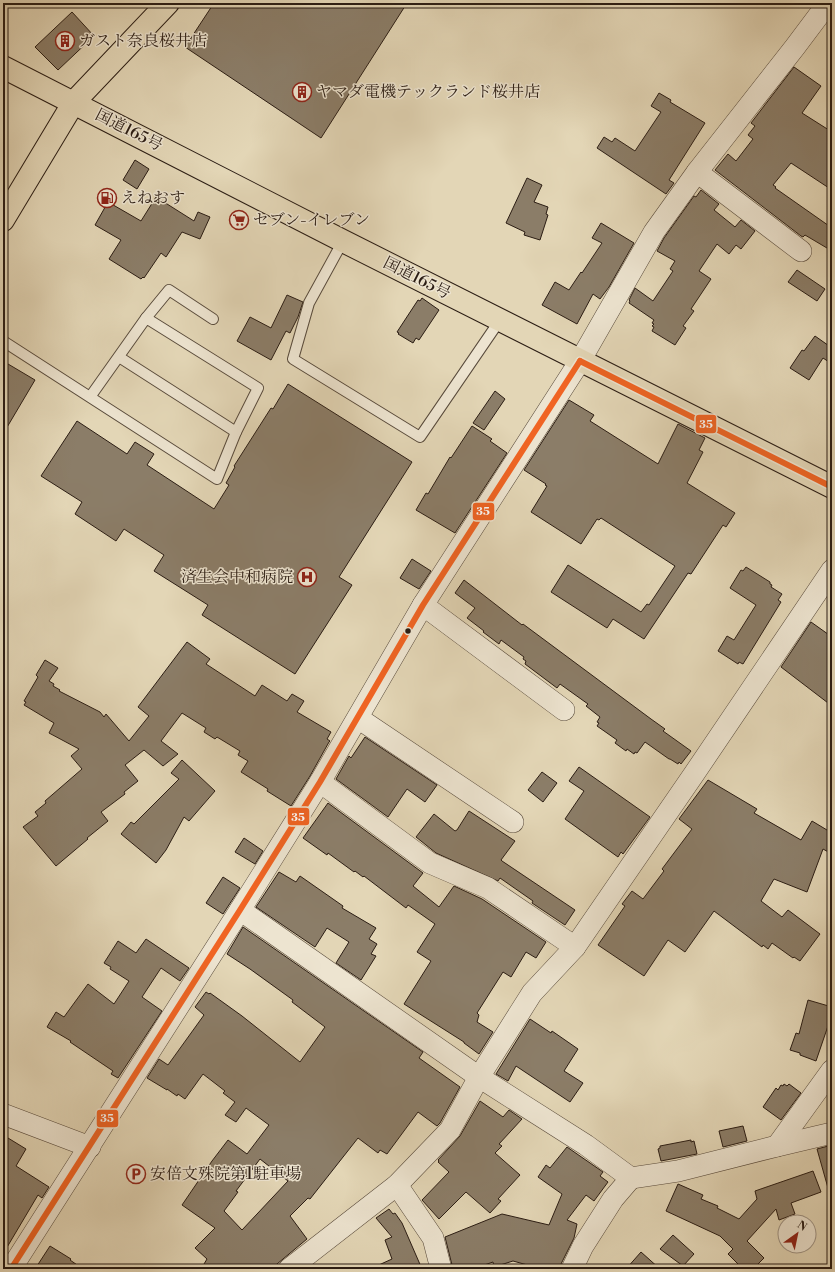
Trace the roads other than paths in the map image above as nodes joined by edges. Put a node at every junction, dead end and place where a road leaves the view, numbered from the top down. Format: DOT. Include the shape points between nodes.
graph roads {
  1 [pos="168,3"];
  2 [pos="828,3"];
  3 [pos="3,67"];
  4 [pos="74,102"];
  5 [pos="697,172"];
  6 [pos="3,220"];
  7 [pos="344,241"];
  8 [pos="801,251"];
  9 [pos="146,318"];
  10 [pos="213,319"];
  11 [pos="500,320"];
  12 [pos="3,342"];
  13 [pos="119,356"];
  14 [pos="580,361"];
  15 [pos="90,397"];
  16 [pos="236,432"];
  17 [pos="832,487"];
  18 [pos="832,570"];
  19 [pos="423,605"];
  20 [pos="564,710"];
  21 [pos="358,718"];
  22 [pos="320,782"];
  23 [pos="513,822"];
  24 [pos="240,910"];
  25 [pos="575,947"];
  26 [pos="832,1070"];
  27 [pos="479,1077"];
  28 [pos="826,1090"];
  29 [pos="3,1114"];
  30 [pos="832,1134"];
  31 [pos="90,1146"];
  32 [pos="777,1146"];
  33 [pos="631,1178"];
  34 [pos="397,1186"];
  35 [pos="11,1269"];
  36 [pos="289,1269"];
  37 [pos="442,1269"];
  38 [pos="572,1269"];
  1 -- 4 [label="main road"];
  2 -- 5 [label="street"];
  3 -- 4 [label="main road, 国道165号"];
  4 -- 6 [label="main road"];
  4 -- 7 [label="main road, 国道165号"];
  5 -- 8 [label="street"];
  5 -- 14 [label="street" via="654,232"];
  7 -- 11 [label="main road, 国道165号"];
  7 -- 11 [label="lane" via="309,303 293,359 420,437"];
  9 -- 10 [label="lane" via="169,290"];
  9 -- 13 [label="lane"];
  9 -- 16 [label="lane" via="258,388"];
  11 -- 14 [label="main road, 国道165号"];
  12 -- 15 [label="lane"];
  13 -- 15 [label="lane"];
  13 -- 16 [label="lane"];
  14 -- 17 [label="main road, 国道165号"];
  14 -- 19 [label="street"];
  15 -- 16 [label="lane" via="217,479"];
  18 -- 25 [label="street"];
  19 -- 20 [label="street"];
  19 -- 21 [label="street"];
  21 -- 22 [label="street"];
  21 -- 23 [label="street"];
  22 -- 24 [label="street"];
  22 -- 25 [label="street" via="430,863 488,888"];
  24 -- 27 [label="street"];
  24 -- 31 [label="street"];
  25 -- 27 [label="street" via="532,993"];
  26 -- 28 [label="street"];
  27 -- 33 [label="street" via="586,1145"];
  27 -- 34 [label="street" via="450,1130"];
  28 -- 32 [label="street"];
  29 -- 31 [label="street"];
  30 -- 32 [label="street"];
  31 -- 35 [label="street"];
  32 -- 33 [label="street" via="678,1171"];
  33 -- 38 [label="street" via="613,1199 583,1246"];
  34 -- 36 [label="street"];
  34 -- 37 [label="street" via="433,1238"];
}
